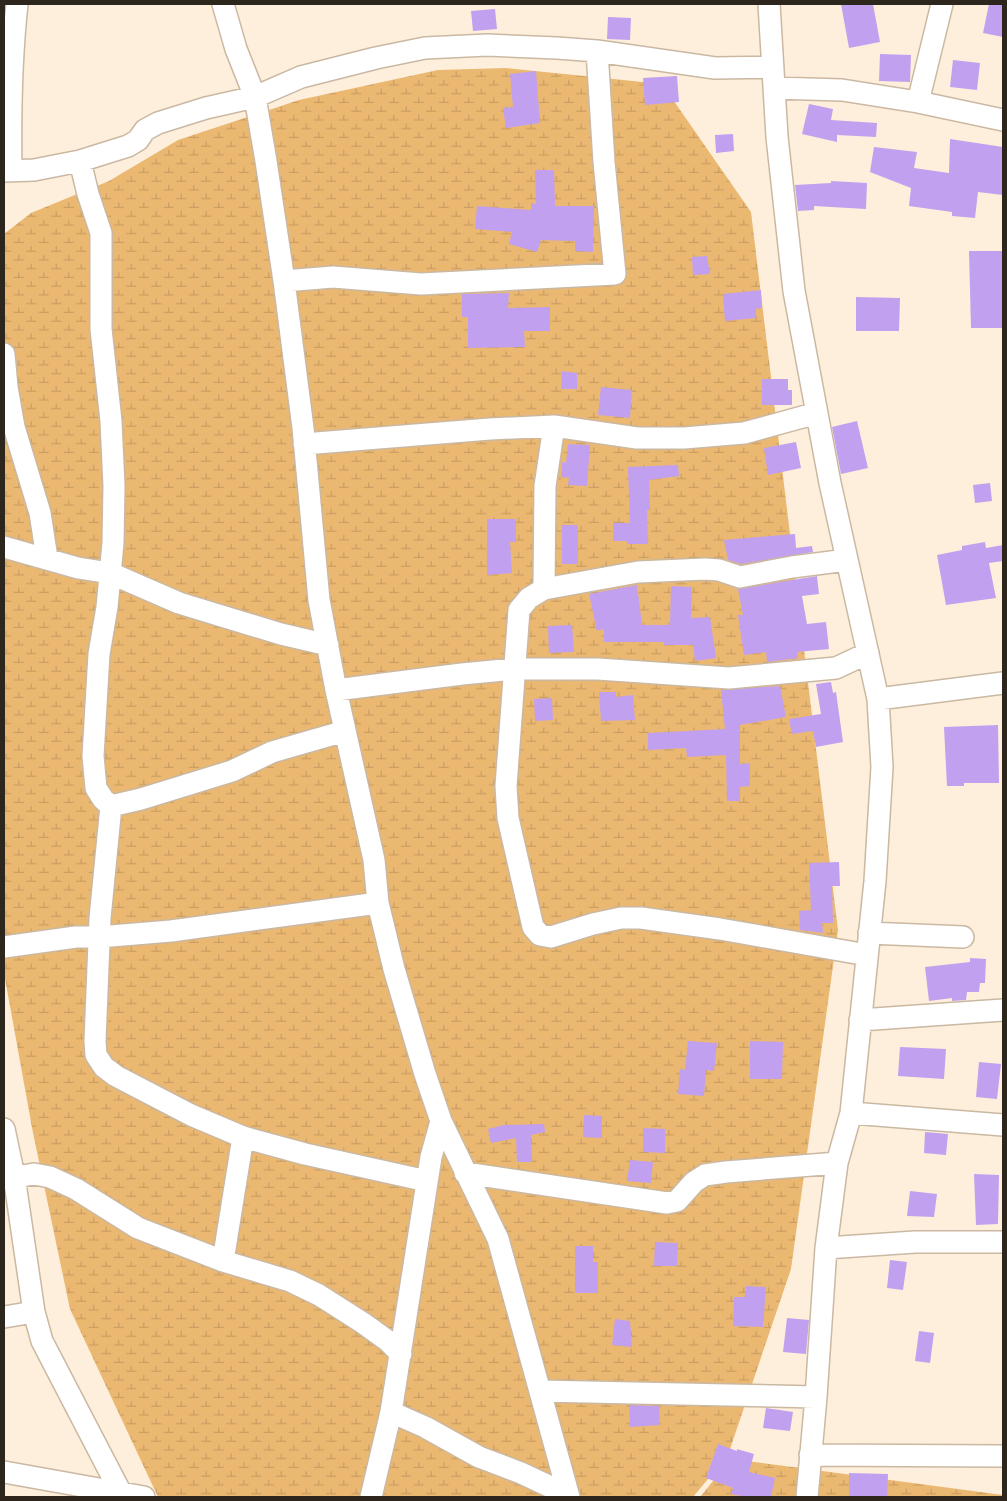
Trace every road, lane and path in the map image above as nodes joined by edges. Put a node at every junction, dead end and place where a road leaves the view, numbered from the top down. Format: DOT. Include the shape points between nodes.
graph roads {
  1 [pos="17,4"];
  2 [pos="223,4"];
  3 [pos="769,4"];
  4 [pos="942,4"];
  5 [pos="596,51"];
  6 [pos="773,67"];
  7 [pos="774,88"];
  8 [pos="255,97"];
  9 [pos="918,102"];
  10 [pos="1003,120"];
  11 [pos="80,162"];
  12 [pos="7,170"];
  13 [pos="284,281"];
  14 [pos="4,354"];
  15 [pos="817,413"];
  16 [pos="554,426"];
  17 [pos="304,444"];
  18 [pos="4,547"];
  19 [pos="47,558"];
  20 [pos="847,560"];
  21 [pos="110,573"];
  22 [pos="544,590"];
  23 [pos="328,645"];
  24 [pos="868,653"];
  25 [pos="514,669"];
  26 [pos="1003,683"];
  27 [pos="336,690"];
  28 [pos="878,699"];
  29 [pos="345,731"];
  30 [pos="111,806"];
  31 [pos="378,903"];
  32 [pos="870,933"];
  33 [pos="963,936"];
  34 [pos="99,937"];
  35 [pos="4,947"];
  36 [pos="867,955"];
  37 [pos="1003,1010"];
  38 [pos="860,1020"];
  39 [pos="851,1113"];
  40 [pos="441,1120"];
  41 [pos="1003,1125"];
  42 [pos="4,1129"];
  43 [pos="243,1137"];
  44 [pos="837,1163"];
  45 [pos="465,1173"];
  46 [pos="9,1178"];
  47 [pos="428,1182"];
  48 [pos="1003,1242"];
  49 [pos="826,1248"];
  50 [pos="223,1261"];
  51 [pos="34,1312"];
  52 [pos="4,1317"];
  53 [pos="401,1354"];
  54 [pos="540,1391"];
  55 [pos="816,1396"];
  56 [pos="391,1412"];
  57 [pos="810,1455"];
  58 [pos="1003,1456"];
  59 [pos="4,1472"];
  60 [pos="122,1495"];
  61 [pos="568,1496"];
  62 [pos="144,1497"];
  63 [pos="371,1497"];
  64 [pos="806,1497"];
  1 -- 12 [label="street"];
  2 -- 8 [label="street"];
  3 -- 6 [label="street"];
  4 -- 9 [label="street"];
  5 -- 6 [label="street" via="715,68"];
  5 -- 8 [label="street" via="488,45 426,48 301,77"];
  5 -- 13 [label="street" via="616,274 421,284 333,277"];
  6 -- 7 [label="street"];
  7 -- 9 [label="street" via="842,90"];
  7 -- 15 [label="street" via="794,291"];
  8 -- 11 [label="street" via="158,123 128,146"];
  8 -- 13 [label="street"];
  9 -- 10 [label="street"];
  11 -- 12 [label="street" via="34,170"];
  11 -- 21 [label="street" via="100,233 101,329 114,486"];
  13 -- 17 [label="street"];
  14 -- 19 [label="street" via="14,427 40,513"];
  15 -- 16 [label="street" via="744,433 684,438 637,438"];
  15 -- 20 [label="street"];
  16 -- 17 [label="street"];
  16 -- 22 [label="street" via="545,486"];
  17 -- 23 [label="street" via="319,600"];
  18 -- 19 [label="street"];
  19 -- 21 [label="street" via="78,568"];
  20 -- 22 [label="street" via="740,577 719,570 638,572"];
  20 -- 24 [label="street"];
  21 -- 23 [label="street" via="179,603"];
  21 -- 30 [label="street" via="99,654 93,756 96,788"];
  22 -- 25 [label="street" via="529,598 519,610"];
  23 -- 27 [label="street"];
  24 -- 25 [label="street" via="836,668 729,678 598,669"];
  24 -- 28 [label="street"];
  25 -- 27 [label="street"];
  25 -- 36 [label="street" via="506,786 508,818 532,927 540,935 551,936 621,918 641,918"];
  26 -- 28 [label="street"];
  27 -- 29 [label="street"];
  28 -- 32 [label="street" via="882,768"];
  29 -- 30 [label="street" via="272,752 232,771"];
  29 -- 31 [label="street" via="374,860"];
  30 -- 34 [label="street"];
  31 -- 34 [label="street"];
  31 -- 40 [label="street" via="394,969"];
  32 -- 33 [label="street"];
  32 -- 36 [label="street"];
  34 -- 35 [label="street"];
  34 -- 43 [label="street" via="95,1041 96,1055 104,1067 191,1115"];
  36 -- 38 [label="street"];
  37 -- 38 [label="street"];
  38 -- 39 [label="street"];
  39 -- 41 [label="street"];
  39 -- 44 [label="street"];
  40 -- 45 [label="street"];
  40 -- 47 [label="street"];
  42 -- 46 [label="street"];
  43 -- 47 [label="street"];
  43 -- 50 [label="street"];
  44 -- 45 [label="street" via="705,1175 677,1201 667,1203"];
  44 -- 49 [label="street"];
  45 -- 54 [label="street" via="498,1239"];
  46 -- 50 [label="street" via="34,1174 50,1177 76,1189 138,1228"];
  46 -- 51 [label="street"];
  47 -- 53 [label="street"];
  48 -- 49 [label="street" via="915,1242"];
  49 -- 55 [label="street"];
  50 -- 53 [label="street" via="290,1281 319,1295 388,1341"];
  51 -- 52 [label="street"];
  51 -- 60 [label="street" via="42,1341"];
  53 -- 56 [label="street"];
  54 -- 55 [label="street"];
  54 -- 61 [label="street"];
  55 -- 57 [label="street"];
  56 -- 61 [label="street" via="479,1457"];
  56 -- 63 [label="street"];
  57 -- 58 [label="street"];
  57 -- 64 [label="street"];
  59 -- 60 [label="street"];
  60 -- 62 [label="street"];
}
